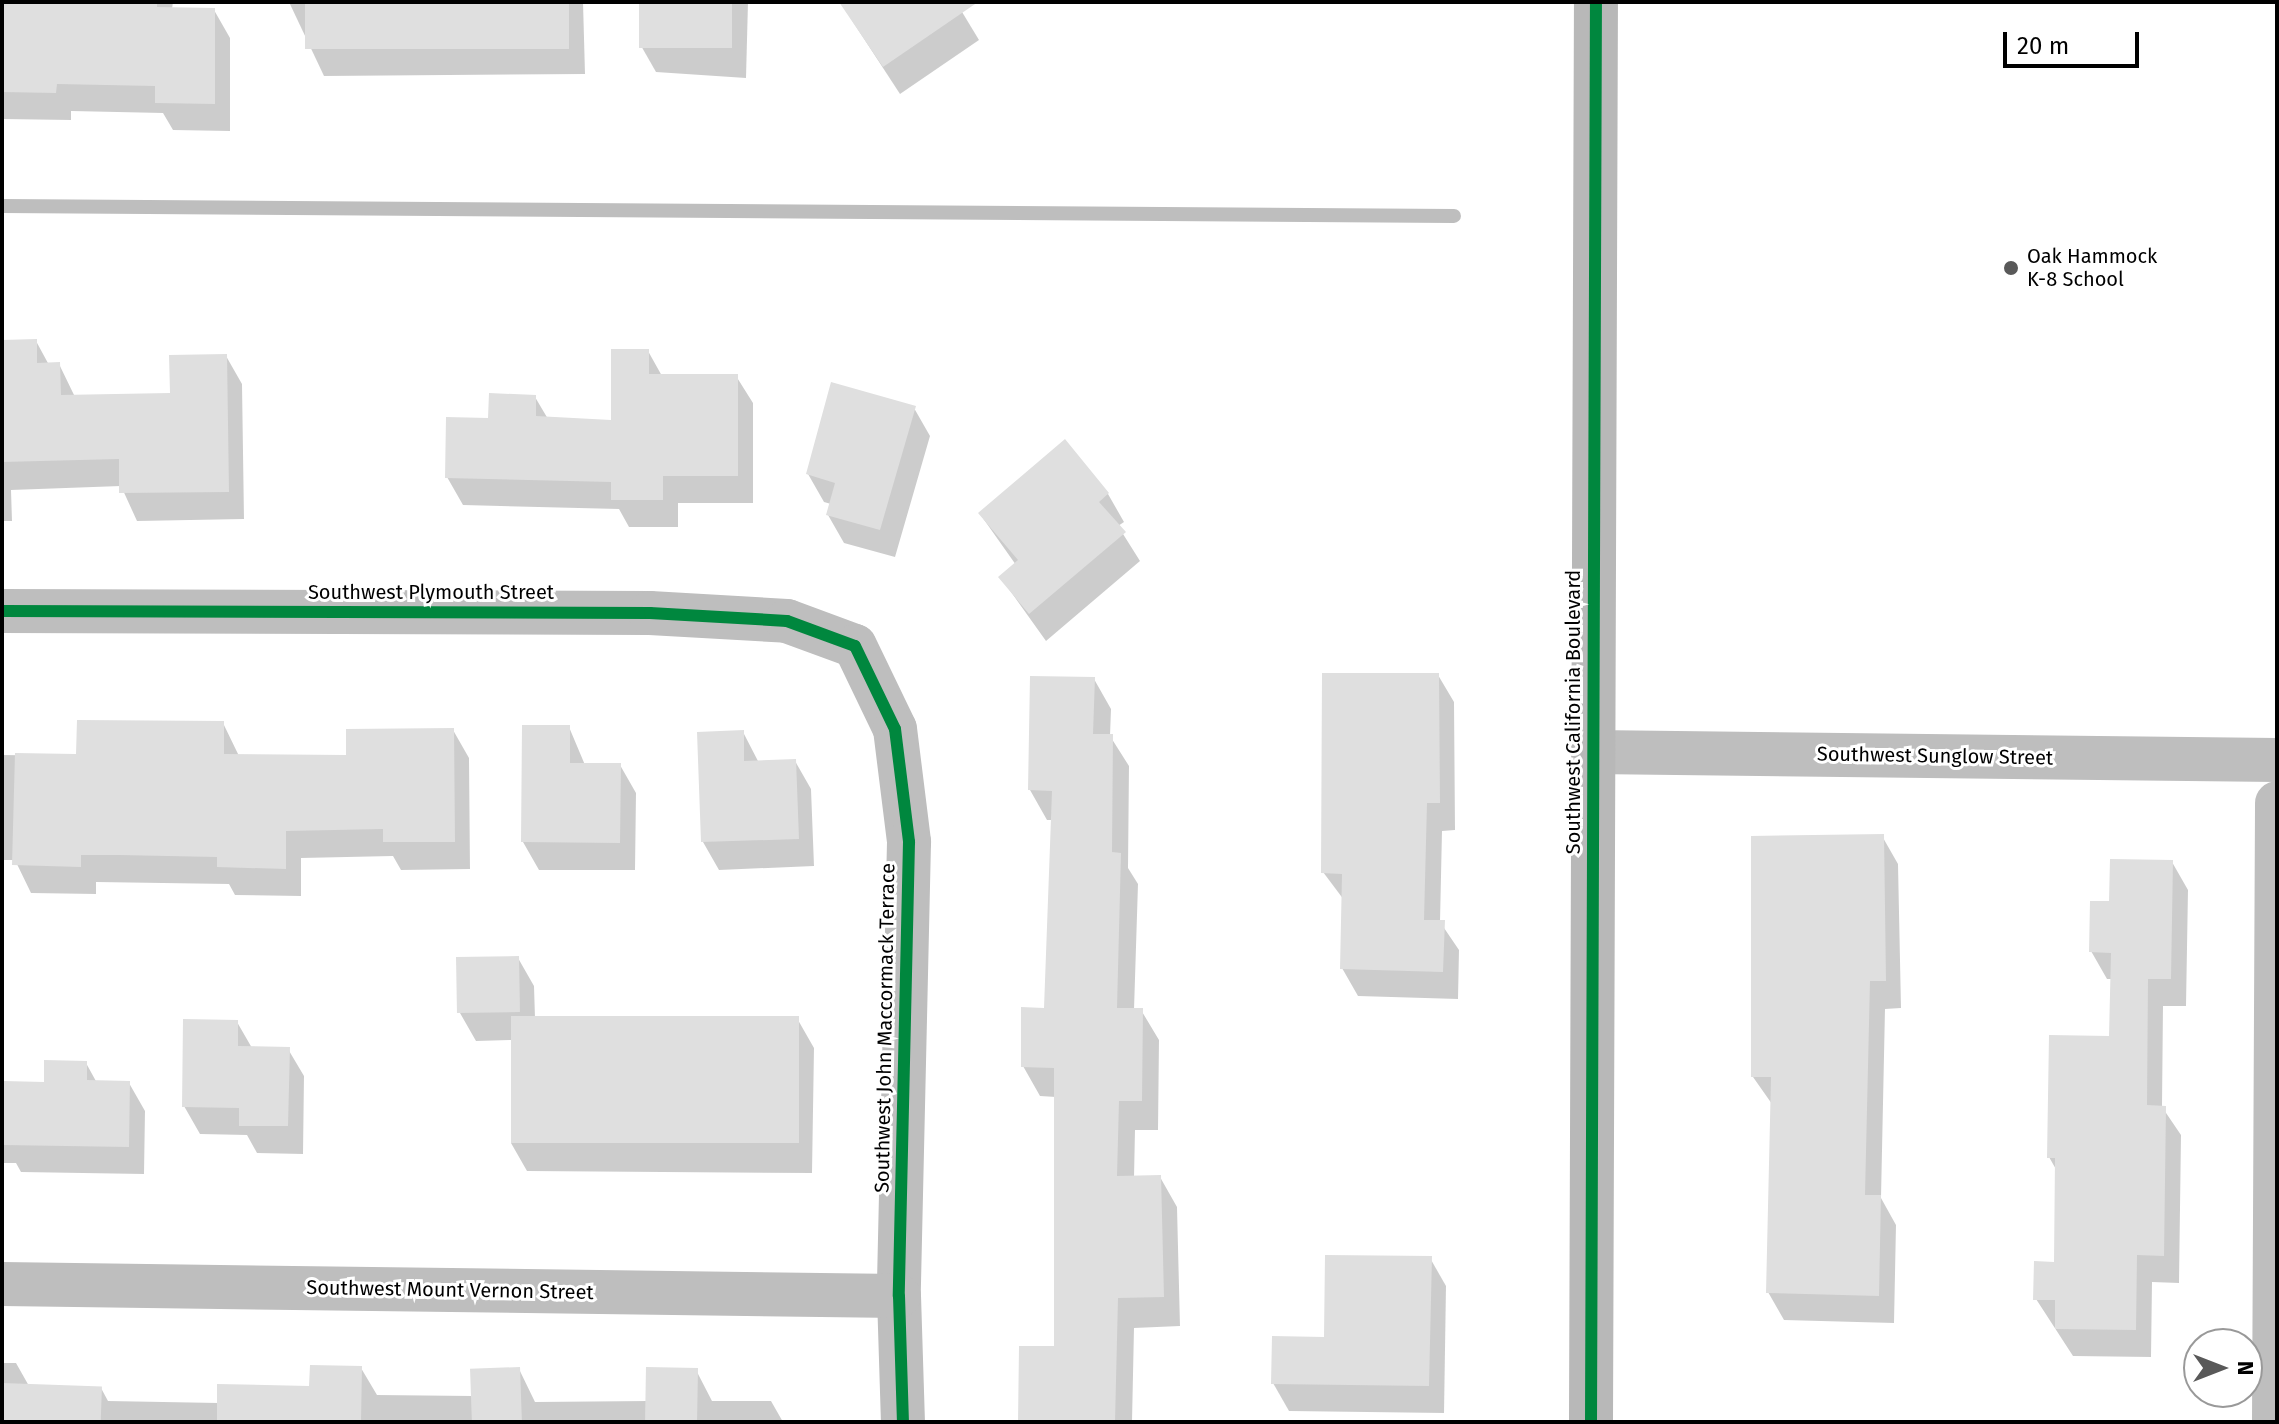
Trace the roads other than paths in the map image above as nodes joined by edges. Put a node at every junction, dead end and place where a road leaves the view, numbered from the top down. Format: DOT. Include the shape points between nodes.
graph roads {
  1 [pos="1596,2"];
  2 [pos="2,611"];
  3 [pos="855,646"];
  4 [pos="1593,752"];
  5 [pos="2277,760"];
  6 [pos="2277,803"];
  7 [pos="2,1284"];
  8 [pos="899,1296"];
  9 [pos="903,1422"];
  10 [pos="1591,1422"];
  11 [pos="2274,1422"];
  1 -- 4 [label="street, Southwest California Boulevard"];
  2 -- 3 [label="street, Southwest Plymouth Street" via="650,613 787,621"];
  3 -- 8 [label="street, Southwest John Maccormack Terrace" via="895,729 909,842"];
  4 -- 5 [label="street, Southwest Sunglow Street"];
  4 -- 10 [label="street, Southwest California Boulevard"];
  6 -- 11 [label="street"];
  7 -- 8 [label="street, Southwest Mount Vernon Street"];
  8 -- 9 [label="street, Southwest John Maccormack Terrace"];
}
